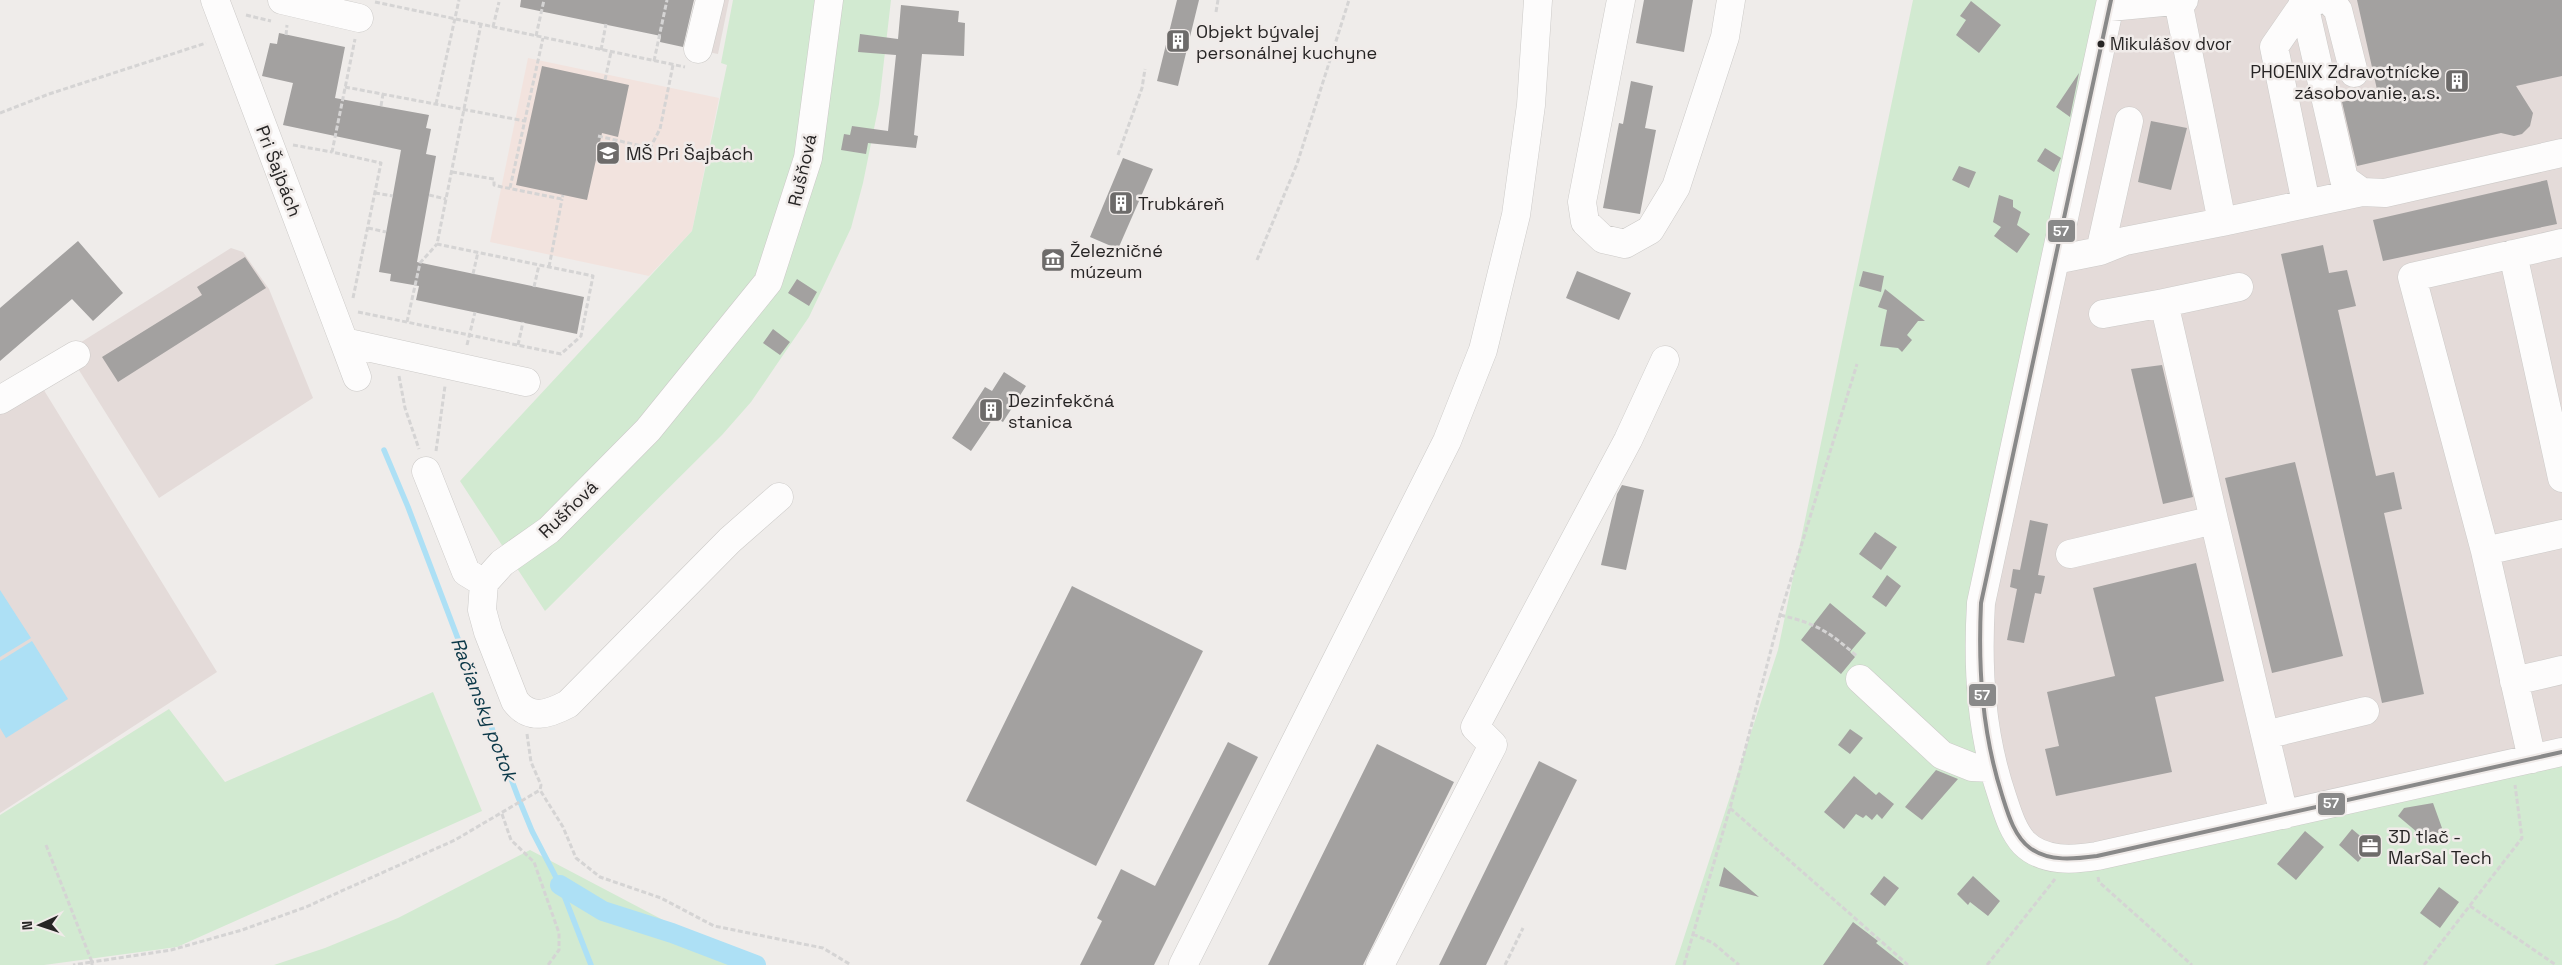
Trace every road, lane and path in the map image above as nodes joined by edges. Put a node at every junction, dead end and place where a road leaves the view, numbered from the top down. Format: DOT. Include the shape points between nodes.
graph roads {
  1 [pos="215,0"];
  2 [pos="459,0"];
  3 [pos="544,0"];
  4 [pos="667,0"];
  5 [pos="710,0"];
  6 [pos="829,0"];
  7 [pos="1218,0"];
  8 [pos="1349,0"];
  9 [pos="1538,0"];
  10 [pos="1621,0"];
  11 [pos="1731,0"];
  12 [pos="2178,0"];
  13 [pos="2184,0"];
  14 [pos="2310,1"];
  15 [pos="388,2"];
  16 [pos="499,2"];
  17 [pos="2111,3"];
  18 [pos="366,10"];
  19 [pos="285,12"];
  20 [pos="1216,12"];
  21 [pos="455,19"];
  22 [pos="481,24"];
  23 [pos="606,24"];
  24 [pos="493,27"];
  25 [pos="286,35"];
  26 [pos="536,36"];
  27 [pos="543,38"];
  28 [pos="206,43"];
  29 [pos="601,50"];
  30 [pos="611,52"];
  31 [pos="695,59"];
  32 [pos="654,61"];
  33 [pos="673,65"];
  34 [pos="1145,69"];
  35 [pos="2354,73"];
  36 [pos="605,80"];
  37 [pos="345,87"];
  38 [pos="383,94"];
  39 [pos="436,104"];
  40 [pos="381,106"];
  41 [pos="464,109"];
  42 [pos="0,113"];
  43 [pos="525,121"];
  44 [pos="2129,121"];
  45 [pos="598,136"];
  46 [pos="288,144"];
  47 [pos="332,152"];
  48 [pos="2562,153"];
  49 [pos="1118,155"];
  50 [pos="452,172"];
  51 [pos="510,188"];
  52 [pos="2362,192"];
  53 [pos="375,193"];
  54 [pos="429,195"];
  55 [pos="393,196"];
  56 [pos="446,198"];
  57 [pos="2306,203"];
  58 [pos="2222,222"];
  59 [pos="368,228"];
  60 [pos="386,232"];
  61 [pos="2562,243"];
  62 [pos="437,244"];
  63 [pos="2100,250"];
  64 [pos="478,252"];
  65 [pos="2513,254"];
  66 [pos="1257,260"];
  67 [pos="2055,260"];
  68 [pos="539,265"];
  69 [pos="548,267"];
  70 [pos="473,274"];
  71 [pos="534,287"];
  72 [pos="2239,287"];
  73 [pos="352,302"];
  74 [pos="2164,303"];
  75 [pos="350,311"];
  76 [pos="474,312"];
  77 [pos="2103,314"];
  78 [pos="407,322"];
  79 [pos="523,322"];
  80 [pos="469,335"];
  81 [pos="344,342"];
  82 [pos="518,346"];
  83 [pos="394,353"];
  84 [pos="76,355"];
  85 [pos="1665,360"];
  86 [pos="1857,364"];
  87 [pos="455,366"];
  88 [pos="357,377"];
  89 [pos="526,382"];
  90 [pos="0,400"];
  91 [pos="426,472"];
  92 [pos="2562,478"];
  93 [pos="779,497"];
  94 [pos="2214,520"];
  95 [pos="2562,534"];
  96 [pos="2485,551"];
  97 [pos="2070,554"];
  98 [pos="484,583"];
  99 [pos="2562,670"];
  100 [pos="1860,679"];
  101 [pos="2514,681"];
  102 [pos="520,708"];
  103 [pos="2365,711"];
  104 [pos="2265,734"];
  105 [pos="2562,752"];
  106 [pos="2522,761"];
  107 [pos="1993,768"];
  108 [pos="540,790"];
  109 [pos="1730,808"];
  110 [pos="502,814"];
  111 [pos="2284,815"];
  112 [pos="46,845"];
  113 [pos="2097,856"];
  114 [pos="2064,859"];
  115 [pos="2470,906"];
  116 [pos="1523,928"];
  117 [pos="1693,934"];
  118 [pos="92,964"];
  119 [pos="73,965"];
  120 [pos="548,965"];
  121 [pos="851,965"];
  122 [pos="1183,965"];
  123 [pos="1380,965"];
  124 [pos="1505,965"];
  125 [pos="1684,965"];
  126 [pos="1739,965"];
  127 [pos="1908,965"];
  128 [pos="1987,965"];
  129 [pos="2192,965"];
  130 [pos="2424,965"];
  131 [pos="2556,965"];
  1 -- 81 [label="street, Pri Šajbách"];
  2 -- 21 [label="path"];
  3 -- 26 [label="path"];
  4 -- 32 [label="path"];
  5 -- 31 [label="street"];
  6 -- 98 [label="street, Rušňová" via="808,158 768,282 648,430 549,530 502,563"];
  7 -- 20 [label="path"];
  8 -- 66 [label="path" via="1297,164"];
  9 -- 122 [label="street" via="1531,105 1516,215 1483,350 1442,449"];
  10 -- 11 [label="street" via="1582,202 1585,222 1603,239 1625,244 1650,230 1676,188 1725,37"];
  12 -- 13 [label="street"];
  12 -- 17 [label="street"];
  12 -- 58 [label="street"];
  14 -- 35 [label="street" via="2338,10"];
  14 -- 52 [label="street" via="2344,179"];
  14 -- 57 [label="street" via="2274,47"];
  15 -- 18 [label="path"];
  15 -- 21 [label="path"];
  16 -- 24 [label="path"];
  17 -- 67 [label="street"];
  18 -- 19 [label="street"];
  18 -- 37 [label="path"];
  19 -- 25 [label="path"];
  21 -- 22 [label="path"];
  21 -- 39 [label="path"];
  22 -- 24 [label="path"];
  22 -- 41 [label="path"];
  23 -- 29 [label="path"];
  24 -- 26 [label="path"];
  26 -- 27 [label="path"];
  27 -- 29 [label="path"];
  27 -- 43 [label="path"];
  28 -- 42 [label="path"];
  29 -- 30 [label="path"];
  30 -- 32 [label="path"];
  30 -- 36 [label="path"];
  31 -- 33 [label="path"];
  32 -- 33 [label="path"];
  33 -- 45 [label="path" via="660,129 650,148"];
  34 -- 49 [label="path" via="1142,88"];
  37 -- 38 [label="path"];
  37 -- 47 [label="path"];
  38 -- 39 [label="path"];
  38 -- 40 [label="path"];
  39 -- 41 [label="path"];
  41 -- 43 [label="path"];
  41 -- 50 [label="path"];
  43 -- 51 [label="path"];
  44 -- 63 [label="street"];
  46 -- 47 [label="path"];
  47 -- 53 [label="path" via="381,163"];
  48 -- 52 [label="street" via="2385,193"];
  50 -- 51 [label="path" via="494,179 494,185"];
  50 -- 56 [label="path"];
  51 -- 69 [label="path" via="563,197"];
  52 -- 57 [label="street"];
  53 -- 55 [label="path"];
  53 -- 59 [label="path"];
  54 -- 56 [label="path"];
  56 -- 62 [label="path"];
  57 -- 58 [label="street"];
  58 -- 63 [label="street" via="2125,241"];
  59 -- 60 [label="path"];
  59 -- 73 [label="path"];
  61 -- 65 [label="street"];
  62 -- 64 [label="path"];
  62 -- 78 [label="path" via="420,263"];
  63 -- 67 [label="street"];
  64 -- 68 [label="path"];
  64 -- 70 [label="path"];
  65 -- 92 [label="street"];
  65 -- 96 [label="street" via="2412,277"];
  67 -- 107 [label="street" via="1982,603 1978,646 1980,691"];
  68 -- 69 [label="path"];
  68 -- 71 [label="path"];
  69 -- 82 [label="path" via="593,276 581,336 561,354"];
  72 -- 74 [label="street"];
  74 -- 77 [label="street"];
  74 -- 94 [label="street"];
  75 -- 78 [label="path"];
  76 -- 80 [label="path"];
  78 -- 80 [label="path"];
  79 -- 82 [label="path"];
  80 -- 82 [label="path"];
  80 -- 87 [label="path"];
  81 -- 83 [label="street"];
  81 -- 88 [label="street, Pri Šajbách"];
  83 -- 87 [label="street"];
  83 -- 91 [label="path" via="405,408"];
  84 -- 90 [label="street"];
  85 -- 123 [label="street" via="1628,440 1475,726 1493,745"];
  86 -- 109 [label="path" via="1780,615"];
  87 -- 89 [label="street"];
  87 -- 91 [label="path" via="434,460"];
  91 -- 98 [label="street" via="466,572"];
  93 -- 102 [label="street" via="730,540 568,704 543,714 531,714"];
  94 -- 97 [label="street"];
  94 -- 104 [label="street"];
  95 -- 96 [label="street"];
  96 -- 101 [label="street"];
  98 -- 102 [label="street" via="482,610 488,632 510,691"];
  99 -- 101 [label="street"];
  100 -- 107 [label="street" via="1942,755 1972,767"];
  101 -- 106 [label="street"];
  102 -- 108 [label="path" via="518,717 528,738"];
  103 -- 104 [label="street"];
  104 -- 111 [label="street"];
  105 -- 106 [label="street"];
  106 -- 111 [label="street"];
  106 -- 115 [label="path" via="2522,838"];
  107 -- 114 [label="street" via="2018,835 2034,850"];
  108 -- 110 [label="path"];
  108 -- 121 [label="path" via="563,827 576,858 600,877 661,898 714,926 823,948"];
  109 -- 117 [label="path"];
  109 -- 127 [label="path"];
  110 -- 118 [label="path" via="455,840 306,908 171,950"];
  110 -- 120 [label="path" via="511,840 534,862 558,933 559,950"];
  111 -- 113 [label="street"];
  112 -- 118 [label="path"];
  113 -- 114 [label="street"];
  113 -- 129 [label="path" via="2095,865 2099,882"];
  114 -- 128 [label="path" via="2057,878"];
  115 -- 130 [label="path"];
  115 -- 131 [label="path"];
  116 -- 124 [label="path"];
  117 -- 125 [label="path"];
  117 -- 126 [label="path" via="1713,943"];
  118 -- 119 [label="path"];
}
